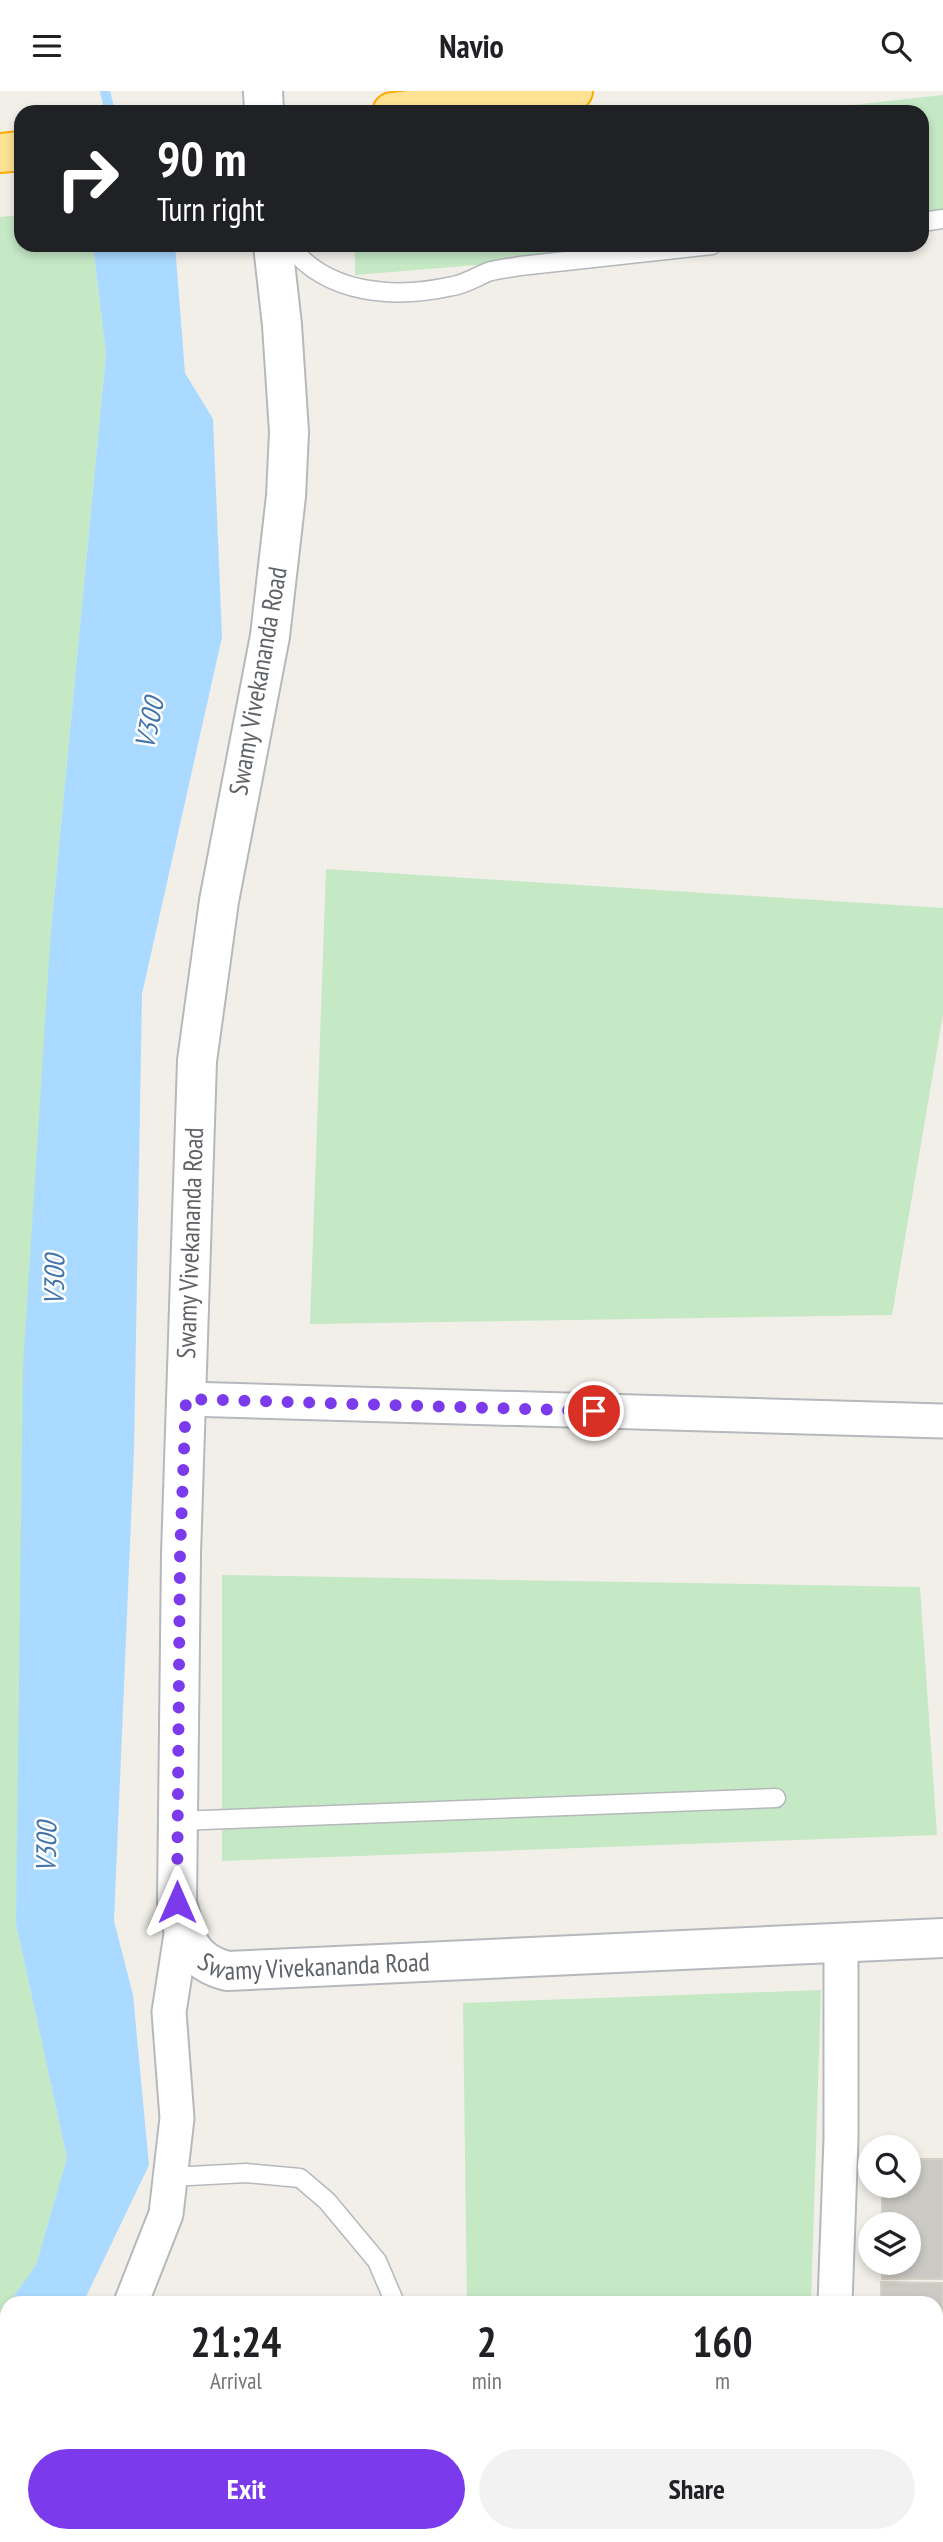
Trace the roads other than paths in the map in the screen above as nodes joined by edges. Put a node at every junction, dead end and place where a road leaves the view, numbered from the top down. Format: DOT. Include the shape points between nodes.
graph roads {
  1 [pos="573,91"];
  2 [pos="456,105"];
  3 [pos="273,252"];
  4 [pos="294,252"];
  5 [pos="648,252"];
  6 [pos="186,1399"];
  7 [pos="943,1421"];
  8 [pos="776,1798"];
  9 [pos="177,1821"];
  10 [pos="182,1928"];
  11 [pos="943,1938"];
  12 [pos="841,1944"];
  13 [pos="171,2177"];
  14 [pos="134,2296"];
  15 [pos="392,2296"];
  16 [pos="835,2296"];
  1 -- 2 [label="highway"];
  3 -- 6 [label="street, Swamy Vivekananda Road" via="289,432 286,496 270,636 219,901 197,1061"];
  4 -- 5 [label="lane" via="332,281 371,290 414,291 455,286 520,266"];
  6 -- 7 [label="street"];
  6 -- 9 [label="street, Swamy Vivekananda Road"];
  8 -- 9 [label="lane"];
  9 -- 10 [label="street, Swamy Vivekananda Road" via="177,1902"];
  10 -- 12 [label="street, Swamy Vivekananda Road" via="192,1950 207,1966 227,1971"];
  10 -- 13 [label="street" via="169,2012 177,2118"];
  11 -- 12 [label="street, Swamy Vivekananda Road"];
  12 -- 16 [label="street"];
  13 -- 14 [label="street" via="166,2214"];
  13 -- 15 [label="lane" via="246,2173 300,2178 327,2201 377,2261"];
}
